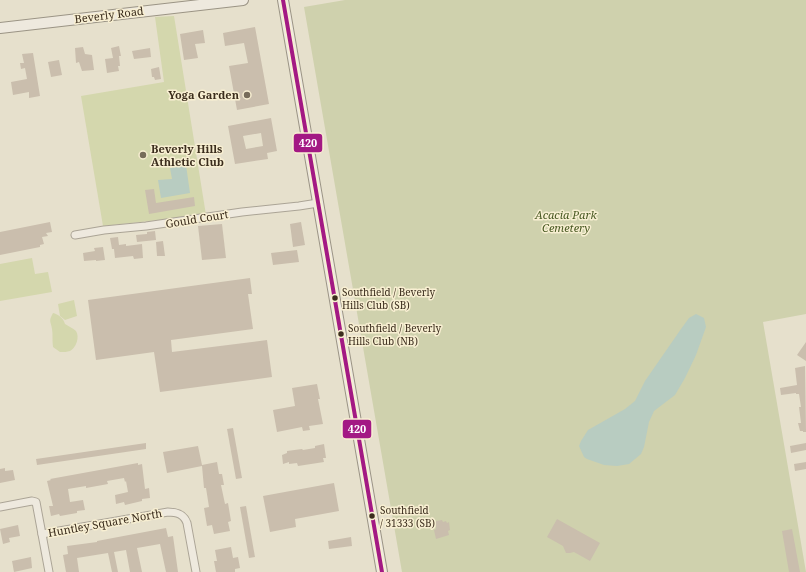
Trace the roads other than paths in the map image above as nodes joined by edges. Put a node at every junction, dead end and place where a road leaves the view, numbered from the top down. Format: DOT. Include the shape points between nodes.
graph roads {
  1 [pos="243,0"];
  2 [pos="283,0"];
  3 [pos="0,28"];
  4 [pos="318,203"];
  5 [pos="76,235"];
  6 [pos="0,507"];
  7 [pos="42,534"];
  8 [pos="49,572"];
  9 [pos="196,572"];
  10 [pos="382,572"];
  1 -- 3 [label="main road, Beverly Road"];
  2 -- 4 [label="main road"];
  4 -- 5 [label="street, Gould Court"];
  4 -- 10 [label="main road"];
  6 -- 7 [label="street" via="36,502"];
  7 -- 8 [label="street"];
  7 -- 9 [label="street, Huntley Square North" via="173,512 182,515 187,523"];
}
